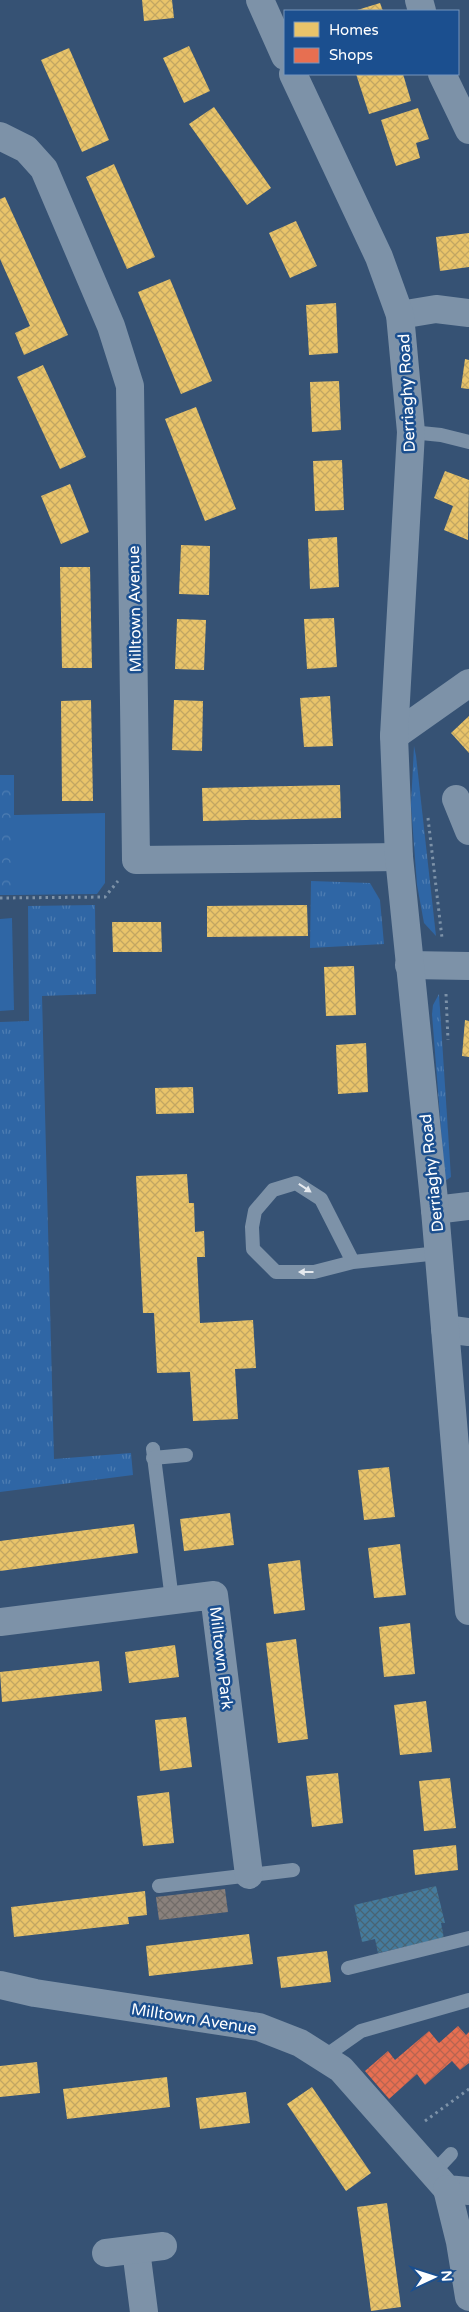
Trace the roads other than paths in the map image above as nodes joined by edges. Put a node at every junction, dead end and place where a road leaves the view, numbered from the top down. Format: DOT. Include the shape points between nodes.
graph roads {
  1 [pos="260,0"];
  2 [pos="284,54"];
  3 [pos="293,75"];
  4 [pos="442,75"];
  5 [pos="469,130"];
  6 [pos="0,136"];
  7 [pos="469,313"];
  8 [pos="400,316"];
  9 [pos="411,432"];
  10 [pos="469,442"];
  11 [pos="469,683"];
  12 [pos="394,736"];
  13 [pos="456,799"];
  14 [pos="469,831"];
  15 [pos="399,857"];
  16 [pos="409,965"];
  17 [pos="469,966"];
  18 [pos="469,1206"];
  19 [pos="435,1210"];
  20 [pos="439,1253"];
  21 [pos="353,1262"];
  22 [pos="457,1330"];
  23 [pos="186,1455"];
  24 [pos="172,1600"];
  25 [pos="469,1611"];
  26 [pos="0,1622"];
  27 [pos="293,1870"];
  28 [pos="249,1875"];
  29 [pos="159,1886"];
  30 [pos="469,1938"];
  31 [pos="348,1968"];
  32 [pos="0,1985"];
  33 [pos="469,2000"];
  34 [pos="324,2057"];
  35 [pos="450,2177"];
  36 [pos="163,2246"];
  37 [pos="136,2250"];
  38 [pos="106,2253"];
  39 [pos="469,2297"];
  40 [pos="144,2312"];
  1 -- 2 [label="street"];
  3 -- 8 [label="street, Derriaghy Road" via="379,257"];
  4 -- 5 [label="street"];
  6 -- 15 [label="street, Milltown Avenue" via="26,149 44,169 111,326 130,386 136,860"];
  7 -- 8 [label="street" via="436,309"];
  8 -- 9 [label="street, Derriaghy Road"];
  9 -- 10 [label="lane"];
  9 -- 12 [label="street, Derriaghy Road"];
  11 -- 12 [label="street"];
  12 -- 15 [label="street, Derriaghy Road"];
  13 -- 14 [label="street"];
  15 -- 16 [label="street, Derriaghy Road"];
  16 -- 17 [label="street"];
  16 -- 19 [label="street, Derriaghy Road"];
  18 -- 19 [label="street"];
  19 -- 20 [label="street, Derriaghy Road"];
  20 -- 21 [label="lane"];
  20 -- 22 [label="street, Derriaghy Road"];
  21 -- 21 [label="lane, one-way" via="314,1272 276,1272 253,1249 252,1227 256,1211 273,1190 296,1182 321,1199"];
  22 -- 25 [label="street, Derriaghy Road"];
  23 -- 24 [label="lane" via="153,1453"];
  24 -- 26 [label="street, Milltown Park"];
  24 -- 28 [label="street, Milltown Park" via="214,1595"];
  27 -- 28 [label="lane"];
  28 -- 29 [label="lane"];
  30 -- 31 [label="lane"];
  32 -- 34 [label="street, Milltown Avenue" via="259,2027 300,2043"];
  33 -- 34 [label="lane" via="361,2031"];
  34 -- 35 [label="street, Milltown Avenue" via="341,2069 400,2137"];
  35 -- 39 [label="street, Milltown Avenue"];
  36 -- 37 [label="street"];
  37 -- 38 [label="street"];
  37 -- 40 [label="street"];
}
